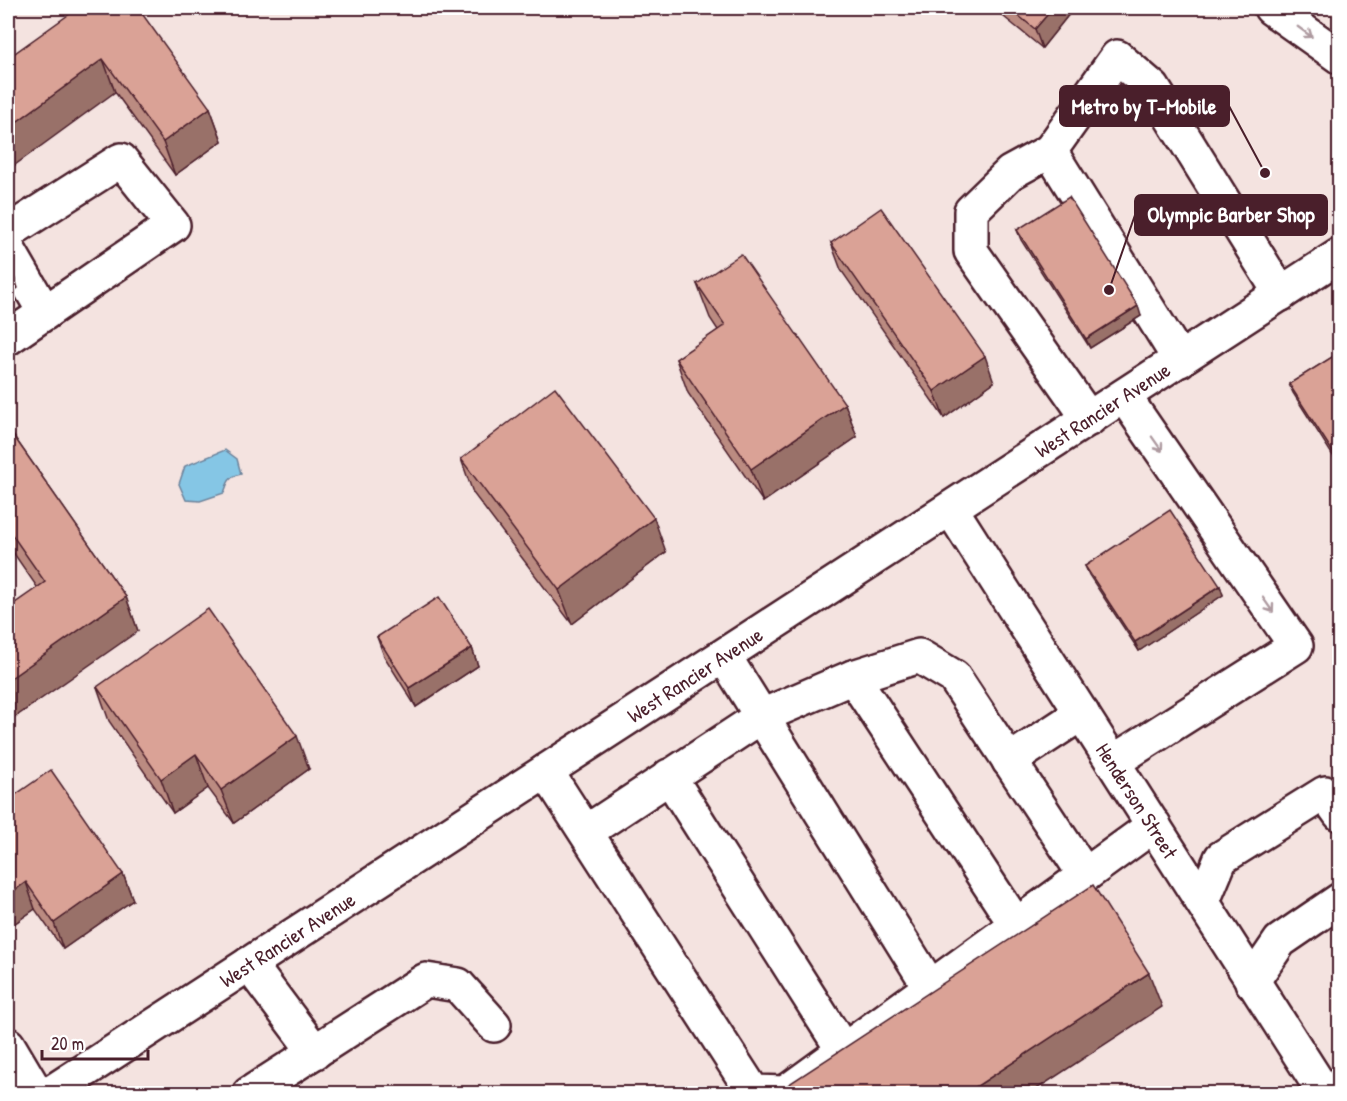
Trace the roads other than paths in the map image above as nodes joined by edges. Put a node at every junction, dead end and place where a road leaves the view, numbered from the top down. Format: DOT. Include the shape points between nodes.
graph roads {
  1 [pos="1271,8"];
  2 [pos="1340,57"];
  3 [pos="1050,151"];
  4 [pos="8,232"];
  5 [pos="8,249"];
  6 [pos="1340,255"];
  7 [pos="1281,294"];
  8 [pos="45,313"];
  9 [pos="8,338"];
  10 [pos="1180,360"];
  11 [pos="1124,396"];
  12 [pos="1089,419"];
  13 [pos="951,509"];
  14 [pos="724,656"];
  15 [pos="853,677"];
  16 [pos="1082,713"];
  17 [pos="762,716"];
  18 [pos="1009,761"];
  19 [pos="1113,762"];
  20 [pos="546,771"];
  21 [pos="669,776"];
  22 [pos="1340,814"];
  23 [pos="1154,825"];
  24 [pos="586,832"];
  25 [pos="1085,875"];
  26 [pos="1340,900"];
  27 [pos="1203,901"];
  28 [pos="1017,925"];
  29 [pos="249,964"];
  30 [pos="1252,982"];
  31 [pos="930,987"];
  32 [pos="494,1025"];
  33 [pos="8,1045"];
  34 [pos="843,1050"];
  35 [pos="315,1052"];
  36 [pos="37,1094"];
  37 [pos="49,1094"];
  38 [pos="249,1094"];
  39 [pos="1325,1094"];
  1 -- 2 [label="main road, one-way"];
  3 -- 7 [label="main road" via="1117,57 1153,88"];
  3 -- 10 [label="main road"];
  3 -- 12 [label="main road" via="1010,173 971,211 971,251"];
  4 -- 8 [label="main road" via="121,160 173,225"];
  5 -- 8 [label="main road"];
  6 -- 7 [label="main road, West Rancier Avenue"];
  7 -- 10 [label="main road, West Rancier Avenue"];
  8 -- 9 [label="main road"];
  10 -- 11 [label="main road, West Rancier Avenue"];
  11 -- 12 [label="main road, West Rancier Avenue"];
  11 -- 19 [label="main road, one-way" via="1296,646"];
  12 -- 13 [label="main road, West Rancier Avenue"];
  13 -- 14 [label="main road, West Rancier Avenue"];
  13 -- 16 [label="main road, Henderson Street"];
  14 -- 17 [label="main road"];
  14 -- 20 [label="main road, West Rancier Avenue"];
  15 -- 17 [label="main road"];
  15 -- 18 [label="main road" via="919,656 954,677"];
  15 -- 28 [label="main road"];
  16 -- 18 [label="main road"];
  16 -- 19 [label="main road, Henderson Street"];
  17 -- 21 [label="main road"];
  17 -- 31 [label="main road"];
  18 -- 25 [label="main road"];
  19 -- 23 [label="main road, Henderson Street"];
  20 -- 24 [label="main road"];
  20 -- 29 [label="main road, West Rancier Avenue"];
  21 -- 24 [label="main road"];
  21 -- 34 [label="main road"];
  22 -- 27 [label="main road" via="1325,793 1221,858"];
  23 -- 25 [label="main road"];
  23 -- 27 [label="main road, Henderson Street"];
  24 -- 34 [label="main road" via="753,1092 785,1093"];
  25 -- 28 [label="main road"];
  26 -- 30 [label="main road" via="1280,941"];
  27 -- 30 [label="main road, Henderson Street"];
  28 -- 31 [label="main road"];
  29 -- 35 [label="main road"];
  29 -- 37 [label="main road, West Rancier Avenue"];
  30 -- 39 [label="main road, Henderson Street"];
  31 -- 34 [label="main road"];
  32 -- 35 [label="main road" via="458,985 426,980"];
  33 -- 36 [label="main road"];
  35 -- 38 [label="main road"];
}
